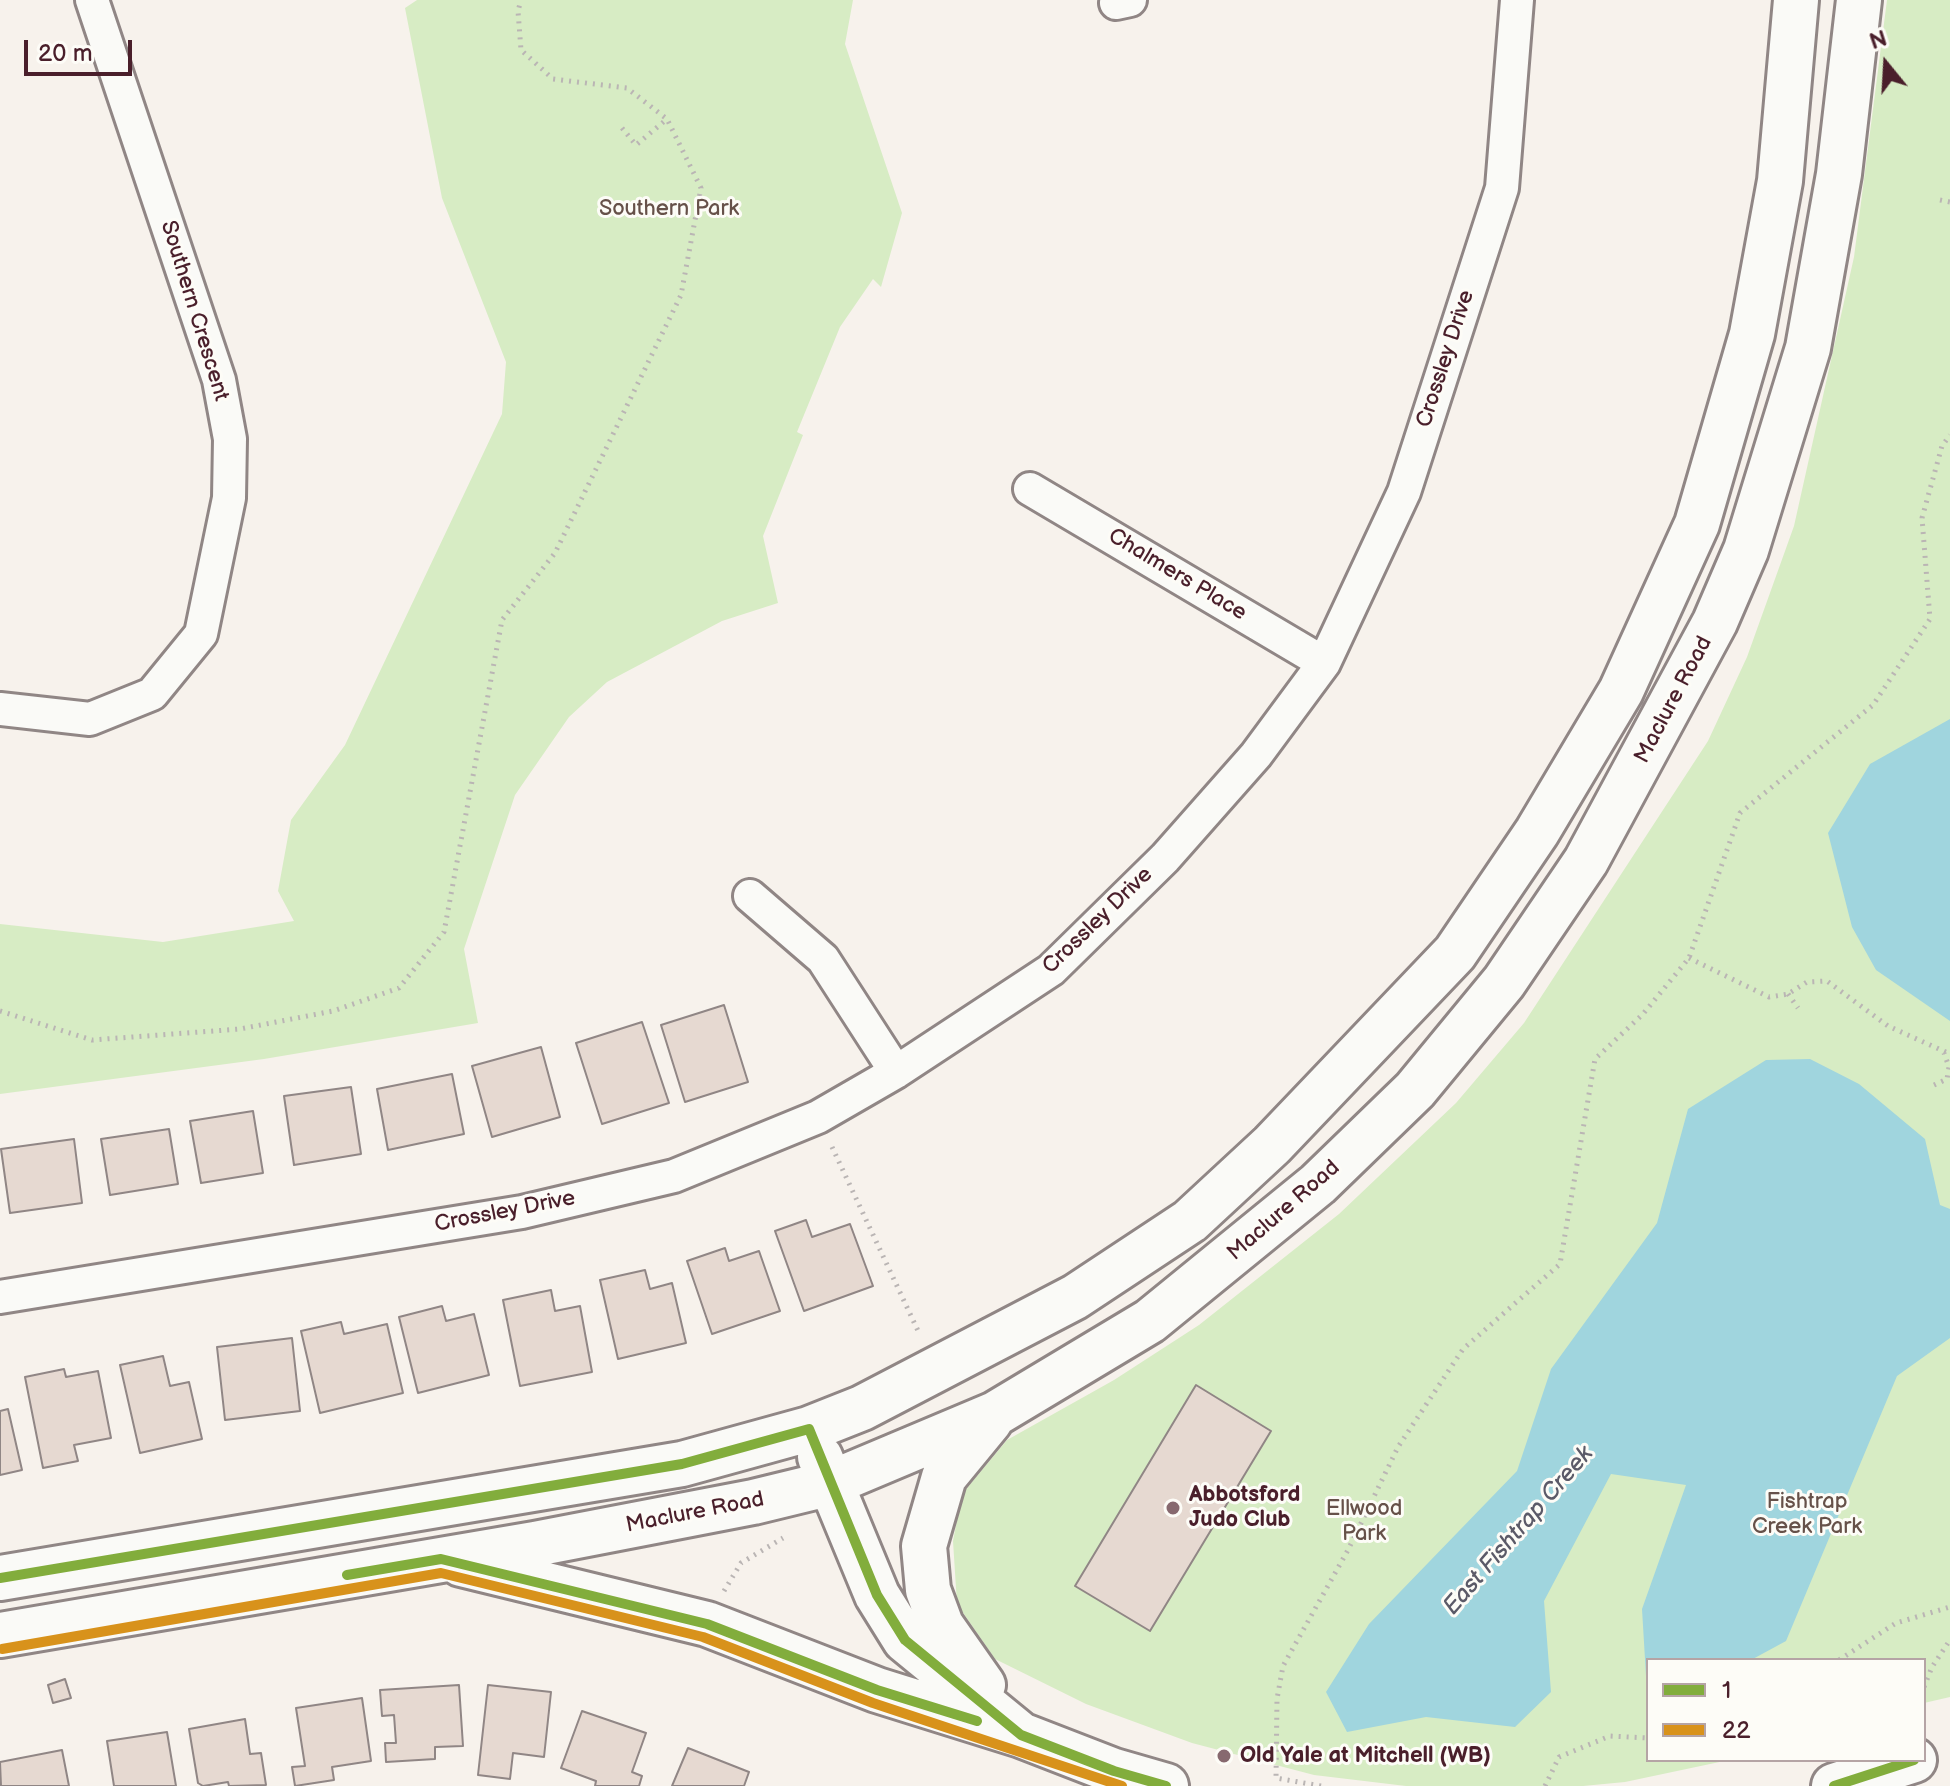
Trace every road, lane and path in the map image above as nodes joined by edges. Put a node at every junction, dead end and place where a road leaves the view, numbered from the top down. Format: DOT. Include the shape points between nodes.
graph roads {
  1 [pos="92,0"];
  2 [pos="521,0"];
  3 [pos="1796,0"];
  4 [pos="1859,0"];
  5 [pos="1508,1"];
  6 [pos="667,119"];
  7 [pos="622,128"];
  8 [pos="1940,200"];
  9 [pos="1950,202"];
  10 [pos="1950,435"];
  11 [pos="1030,489"];
  12 [pos="1324,663"];
  13 [pos="0,709"];
  14 [pos="750,896"];
  15 [pos="1689,958"];
  16 [pos="1788,994"];
  17 [pos="1798,1008"];
  18 [pos="0,1011"];
  19 [pos="1943,1052"];
  20 [pos="896,1072"];
  21 [pos="1934,1085"];
  22 [pos="818,1117"];
  23 [pos="0,1297"];
  24 [pos="921,1336"];
  25 [pos="995,1414"];
  26 [pos="809,1429"];
  27 [pos="831,1483"];
  28 [pos="441,1559"];
  29 [pos="0,1578"];
  30 [pos="1950,1607"];
  31 [pos="0,1635"];
  32 [pos="1950,1640"];
  33 [pos="1842,1658"];
  34 [pos="1926,1682"];
  35 [pos="1021,1735"];
  36 [pos="1646,1738"];
  37 [pos="1950,1748"];
  38 [pos="1926,1756"];
  39 [pos="1908,1762"];
  40 [pos="1166,1786"];
  41 [pos="1321,1786"];
  42 [pos="1545,1786"];
  43 [pos="1834,1786"];
  1 -- 13 [label="street, Southern Crescent" via="219,380 230,439 229,498 201,634 152,694 90,719"];
  2 -- 6 [label="path" via="521,50 553,79 627,88"];
  3 -- 26 [label="main road" via="1780,181 1752,334 1697,524 1621,691 1537,832 1455,953 1272,1145 1190,1221 1075,1297 862,1408"];
  4 -- 25 [label="main road, Maclure Road" via="1839,174 1808,348 1775,461 1715,622 1586,861 1504,982 1415,1090 1318,1184 1150,1321"];
  5 -- 12 [label="street, Crossley Drive" via="1502,188 1404,492"];
  6 -- 7 [label="path" via="636,145"];
  6 -- 18 [label="path" via="701,188 681,295 555,553 502,620 444,932 399,988 333,1011 240,1029 92,1040"];
  8 -- 9 [label="path"];
  10 -- 15 [label="path" via="1942,446 1922,518 1930,619 1873,705 1740,813"];
  11 -- 12 [label="street, Chalmers Place"];
  12 -- 20 [label="street, Crossley Drive" via="1256,755 1165,858 1051,970"];
  14 -- 20 [label="street" via="823,959"];
  15 -- 16 [label="path" via="1769,997"];
  15 -- 41 [label="path" via="1643,1014 1595,1059 1560,1264 1463,1349 1398,1447 1283,1666 1276,1778"];
  16 -- 17 [label="path"];
  16 -- 19 [label="path" via="1807,982 1827,981 1888,1026"];
  19 -- 21 [label="path" via="1947,1079"];
  20 -- 22 [label="street, Crossley Drive"];
  22 -- 23 [label="street, Crossley Drive" via="674,1176 522,1212"];
  22 -- 24 [label="path"];
  25 -- 27 [label="main road, Maclure Road"];
  25 -- 35 [label="main road" via="944,1477 924,1546 928,1590 941,1625"];
  26 -- 27 [label="main road"];
  26 -- 29 [label="main road" via="682,1464"];
  27 -- 28 [label="main road, Maclure Road"];
  27 -- 35 [label="main road" via="877,1595 905,1640"];
  28 -- 31 [label="main road, Maclure Road"];
  28 -- 35 [label="main road" via="707,1624 877,1690"];
  30 -- 33 [label="path" via="1896,1623"];
  32 -- 34 [label="path"];
  35 -- 40 [label="main road"];
  36 -- 42 [label="path" via="1610,1736 1559,1757"];
  37 -- 38 [label="main road"];
  39 -- 43 [label="main road"];
}
